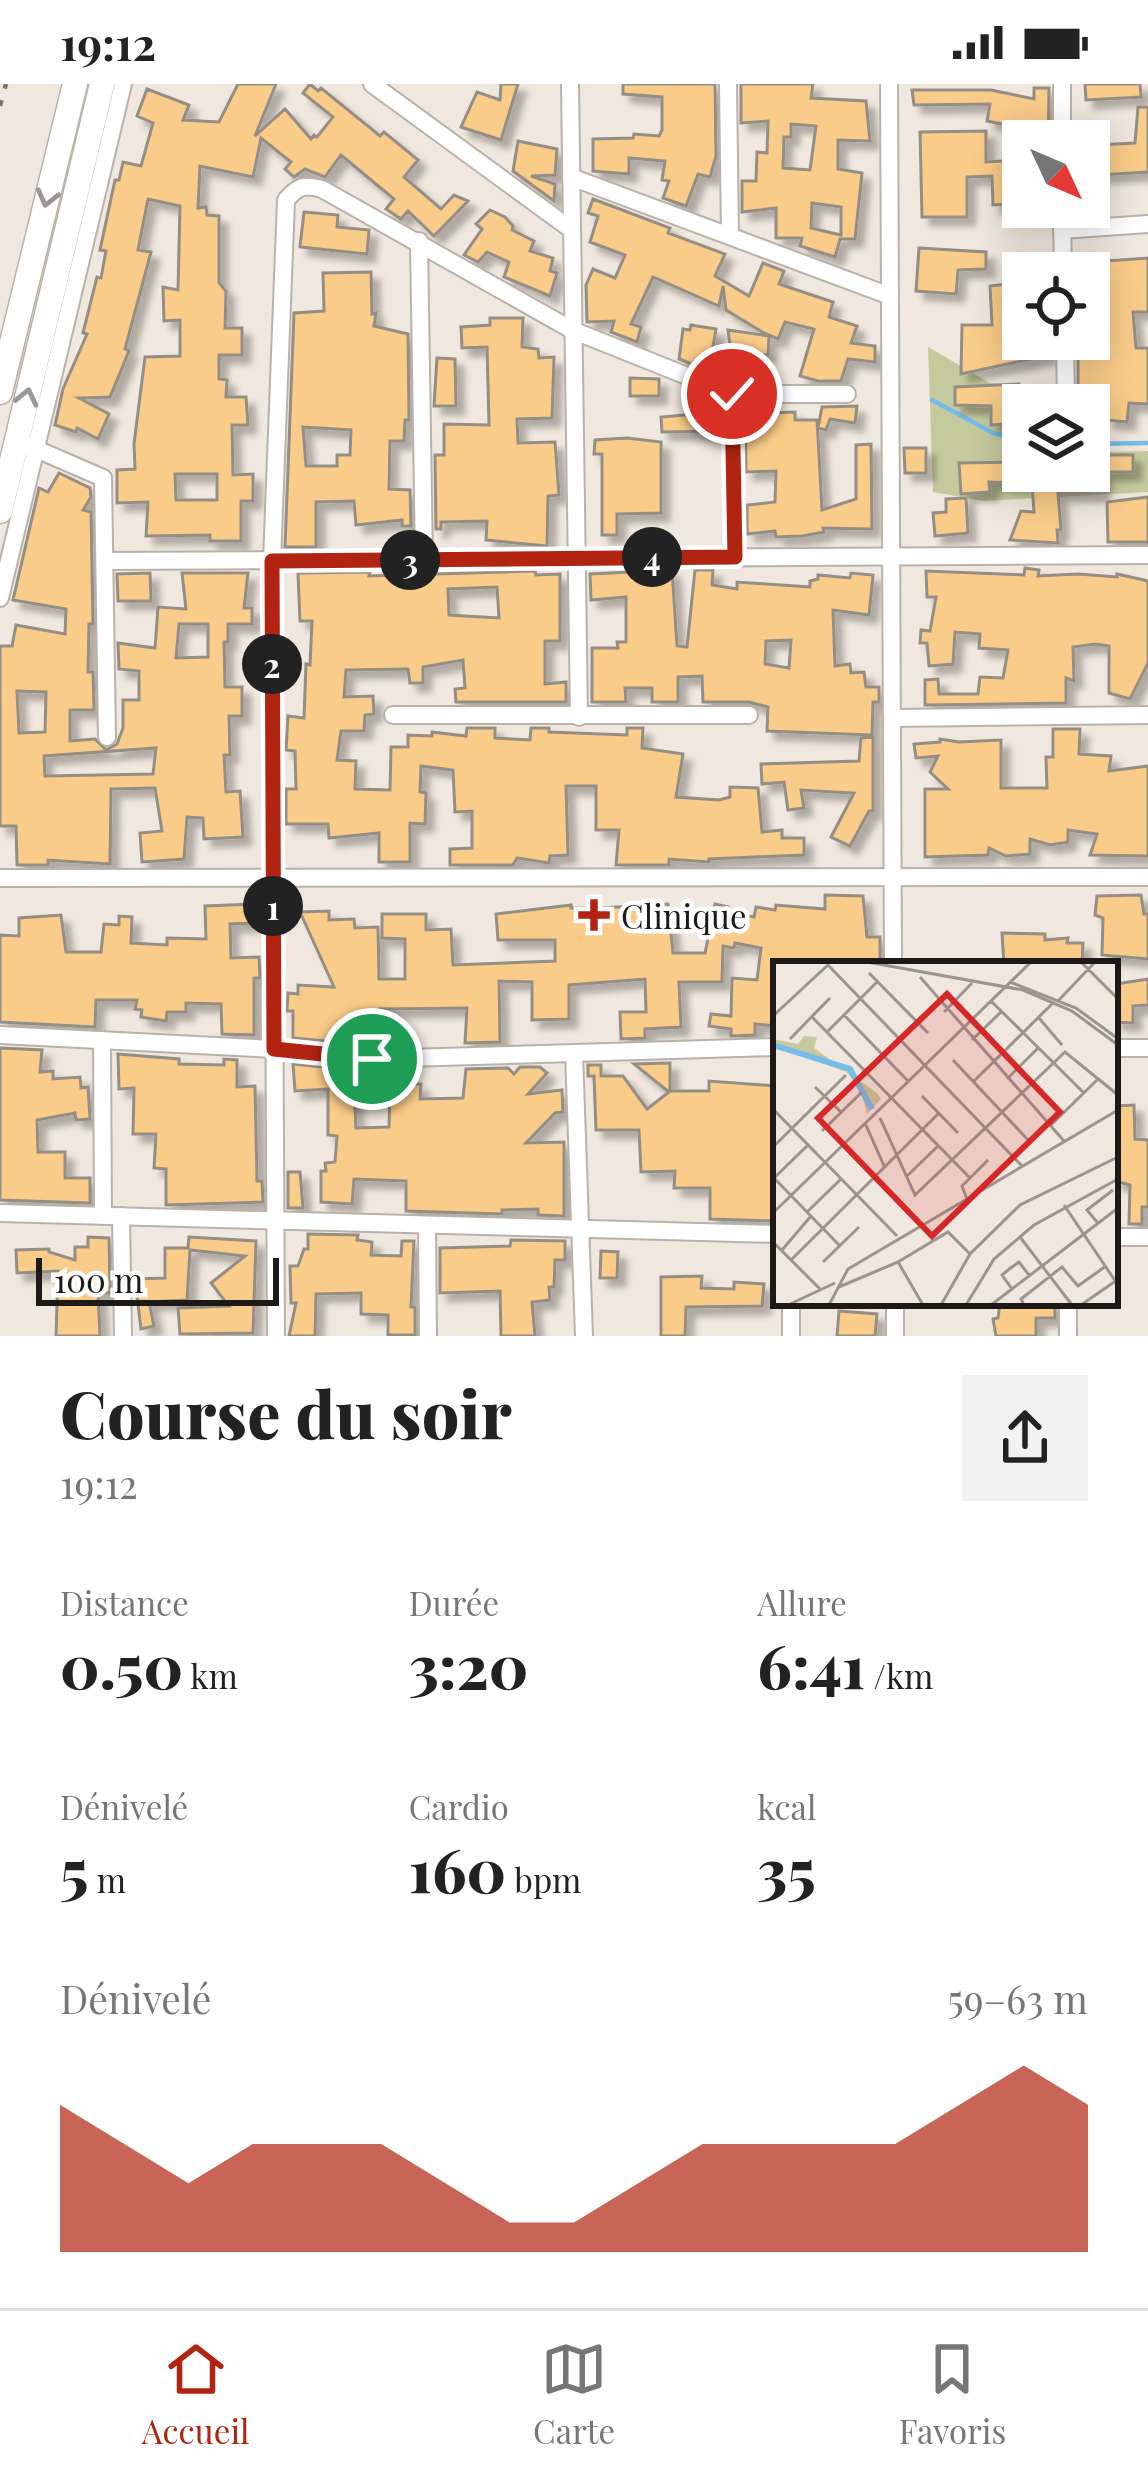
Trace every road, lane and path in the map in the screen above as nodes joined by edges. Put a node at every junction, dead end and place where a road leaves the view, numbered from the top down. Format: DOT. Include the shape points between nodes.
graph roads {
  1 [pos="75,84"];
  2 [pos="102,84"];
  3 [pos="123,84"];
  4 [pos="372,84"];
  5 [pos="570,84"];
  6 [pos="728,84"];
  7 [pos="889,84"];
  8 [pos="1062,84"];
  9 [pos="1062,120"];
  10 [pos="571,177"];
  11 [pos="1148,224"];
  12 [pos="572,230"];
  13 [pos="1062,230"];
  14 [pos="730,235"];
  15 [pos="419,241"];
  16 [pos="1063,252"];
  17 [pos="890,296"];
  18 [pos="572,330"];
  19 [pos="0,392"];
  20 [pos="732,394"];
  21 [pos="847,394"];
  22 [pos="27,445"];
  23 [pos="0,511"];
  24 [pos="1148,555"];
  25 [pos="575,557"];
  26 [pos="735,557"];
  27 [pos="892,558"];
  28 [pos="424,560"];
  29 [pos="106,561"];
  30 [pos="272,561"];
  31 [pos="0,598"];
  32 [pos="393,715"];
  33 [pos="749,715"];
  34 [pos="1148,715"];
  35 [pos="579,717"];
  36 [pos="892,718"];
  37 [pos="107,737"];
  38 [pos="0,878"];
  39 [pos="273,878"];
  40 [pos="893,878"];
  41 [pos="1148,878"];
  42 [pos="893,961"];
  43 [pos="0,1035"];
  44 [pos="102,1040"];
  45 [pos="773,1047"];
  46 [pos="274,1049"];
  47 [pos="574,1053"];
  48 [pos="0,1213"];
  49 [pos="112,1216"];
  50 [pos="275,1221"];
  51 [pos="427,1226"];
  52 [pos="581,1231"];
  53 [pos="773,1234"];
  54 [pos="123,1336"];
  55 [pos="276,1336"];
  56 [pos="428,1336"];
  57 [pos="584,1336"];
  1 -- 19 [label="main road, one-way"];
  22 -- 2 [label="main road, one-way"];
  3 -- 22 [label="street"];
  4 -- 12 [label="street"];
  5 -- 10 [label="street"];
  6 -- 14 [label="street"];
  7 -- 17 [label="street"];
  8 -- 9 [label="street"];
  10 -- 12 [label="street"];
  10 -- 14 [label="street"];
  11 -- 13 [label="street"];
  12 -- 18 [label="street"];
  13 -- 16 [label="street"];
  14 -- 17 [label="street"];
  15 -- 18 [label="street"];
  15 -- 28 [label="street"];
  15 -- 30 [label="street" via="322,189 306,185 286,200"];
  17 -- 27 [label="street"];
  18 -- 20 [label="street"];
  18 -- 25 [label="street"];
  20 -- 21 [label="street"];
  20 -- 26 [label="street"];
  22 -- 23 [label="main road"];
  22 -- 29 [label="street" via="103,478"];
  22 -- 31 [label="street"];
  24 -- 27 [label="street"];
  25 -- 26 [label="street"];
  25 -- 28 [label="street"];
  25 -- 35 [label="street"];
  26 -- 27 [label="street"];
  27 -- 36 [label="street"];
  28 -- 30 [label="street"];
  29 -- 30 [label="street"];
  29 -- 37 [label="street"];
  30 -- 39 [label="street"];
  32 -- 35 [label="street"];
  33 -- 35 [label="street"];
  34 -- 36 [label="street"];
  36 -- 40 [label="street"];
  38 -- 39 [label="street"];
  39 -- 40 [label="street"];
  39 -- 46 [label="street"];
  40 -- 41 [label="street"];
  40 -- 42 [label="street"];
  43 -- 44 [label="street"];
  44 -- 46 [label="street"];
  44 -- 49 [label="street"];
  45 -- 47 [label="street"];
  46 -- 47 [label="street" via="372,1059"];
  46 -- 50 [label="street"];
  47 -- 52 [label="street"];
  48 -- 49 [label="street"];
  49 -- 50 [label="street"];
  49 -- 54 [label="street"];
  50 -- 51 [label="street"];
  50 -- 55 [label="street"];
  51 -- 52 [label="street"];
  51 -- 56 [label="street"];
  52 -- 53 [label="street"];
  52 -- 57 [label="street"];
}
